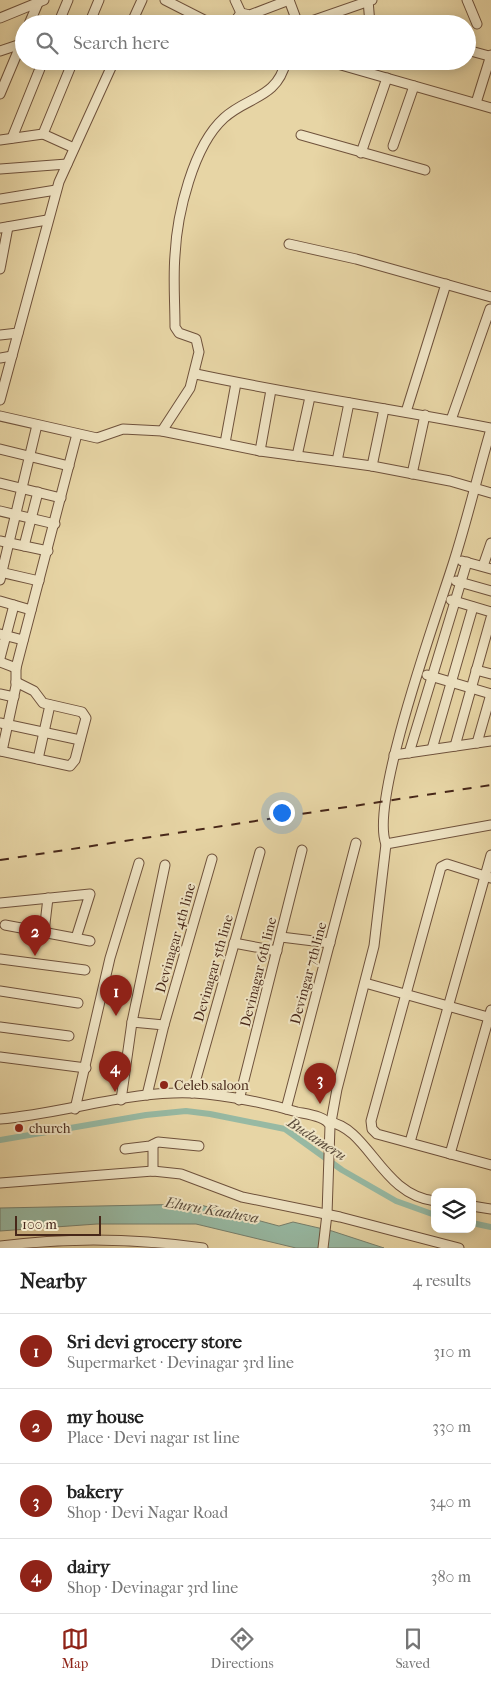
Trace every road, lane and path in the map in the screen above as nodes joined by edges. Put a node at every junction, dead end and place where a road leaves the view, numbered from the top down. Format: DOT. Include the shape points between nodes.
graph roads {
  1 [pos="68,0"];
  2 [pos="99,0"];
  3 [pos="142,0"];
  4 [pos="165,0"];
  5 [pos="235,0"];
  6 [pos="289,0"];
  7 [pos="370,0"];
  8 [pos="467,0"];
  9 [pos="41,1"];
  10 [pos="267,4"];
  11 [pos="241,13"];
  12 [pos="34,15"];
  13 [pos="62,15"];
  14 [pos="93,15"];
  15 [pos="135,15"];
  16 [pos="194,15"];
  17 [pos="295,15"];
  18 [pos="328,15"];
  19 [pos="370,15"];
  20 [pos="473,15"];
  21 [pos="0,18"];
  22 [pos="15,44"];
  23 [pos="0,51"];
  24 [pos="476,52"];
  25 [pos="490,56"];
  26 [pos="15,57"];
  27 [pos="39,70"];
  28 [pos="69,70"];
  29 [pos="110,70"];
  30 [pos="283,70"];
  31 [pos="368,70"];
  32 [pos="387,78"];
  33 [pos="414,86"];
  34 [pos="0,94"];
  35 [pos="476,103"];
  36 [pos="491,108"];
  37 [pos="43,134"];
  38 [pos="301,135"];
  39 [pos="12,138"];
  40 [pos="0,140"];
  41 [pos="393,146"];
  42 [pos="74,148"];
  43 [pos="361,153"];
  44 [pos="67,164"];
  45 [pos="0,169"];
  46 [pos="425,170"];
  47 [pos="56,190"];
  48 [pos="0,199"];
  49 [pos="47,220"];
  50 [pos="4,228"];
  51 [pos="289,244"];
  52 [pos="0,269"];
  53 [pos="446,284"];
  54 [pos="491,297"];
  55 [pos="490,309"];
  56 [pos="18,333"];
  57 [pos="0,335"];
  58 [pos="12,356"];
  59 [pos="0,358"];
  60 [pos="196,374"];
  61 [pos="236,383"];
  62 [pos="2,384"];
  63 [pos="271,390"];
  64 [pos="310,397"];
  65 [pos="0,400"];
  66 [pos="349,403"];
  67 [pos="384,409"];
  68 [pos="406,412"];
  69 [pos="425,415"];
  70 [pos="0,416"];
  71 [pos="451,420"];
  72 [pos="37,425"];
  73 [pos="491,429"];
  74 [pos="162,432"];
  75 [pos="77,434"];
  76 [pos="225,443"];
  77 [pos="0,449"];
  78 [pos="260,451"];
  79 [pos="28,456"];
  80 [pos="297,456"];
  81 [pos="337,461"];
  82 [pos="69,466"];
  83 [pos="372,466"];
  84 [pos="412,474"];
  85 [pos="0,482"];
  86 [pos="474,487"];
  87 [pos="21,488"];
  88 [pos="38,492"];
  89 [pos="491,493"];
  90 [pos="61,498"];
  91 [pos="0,511"];
  92 [pos="14,515"];
  93 [pos="31,519"];
  94 [pos="55,524"];
  95 [pos="5,542"];
  96 [pos="491,543"];
  97 [pos="24,546"];
  98 [pos="48,551"];
  99 [pos="455,558"];
  100 [pos="467,562"];
  101 [pos="487,568"];
  102 [pos="1,575"];
  103 [pos="448,579"];
  104 [pos="39,581"];
  105 [pos="461,582"];
  106 [pos="491,591"];
  107 [pos="443,597"];
  108 [pos="0,601"];
  109 [pos="455,601"];
  110 [pos="14,605"];
  111 [pos="473,607"];
  112 [pos="31,610"];
  113 [pos="491,612"];
  114 [pos="491,618"];
  115 [pos="3,635"];
  116 [pos="23,640"];
  117 [pos="482,652"];
  118 [pos="491,655"];
  119 [pos="0,660"];
  120 [pos="16,668"];
  121 [pos="476,670"];
  122 [pos="419,673"];
  123 [pos="491,674"];
  124 [pos="431,677"];
  125 [pos="16,682"];
  126 [pos="451,682"];
  127 [pos="471,688"];
  128 [pos="0,694"];
  129 [pos="491,694"];
  130 [pos="14,697"];
  131 [pos="50,705"];
  132 [pos="4,723"];
  133 [pos="44,732"];
  134 [pos="80,740"];
  135 [pos="491,741"];
  136 [pos="477,743"];
  137 [pos="455,746"];
  138 [pos="432,749"];
  139 [pos="1,751"];
  140 [pos="410,753"];
  141 [pos="394,755"];
  142 [pos="38,760"];
  143 [pos="491,825"];
  144 [pos="356,843"];
  145 [pos="386,846"];
  146 [pos="302,850"];
  147 [pos="260,852"];
  148 [pos="491,855"];
  149 [pos="212,858"];
  150 [pos="138,863"];
  151 [pos="166,865"];
  152 [pos="488,878"];
  153 [pos="48,898"];
  154 [pos="0,903"];
  155 [pos="5,925"];
  156 [pos="44,932"];
  157 [pos="280,937"];
  158 [pos="76,938"];
  159 [pos="90,941"];
  160 [pos="330,942"];
  161 [pos="234,943"];
  162 [pos="277,951"];
  163 [pos="0,958"];
  164 [pos="85,970"];
  165 [pos="364,983"];
  166 [pos="0,990"];
  167 [pos="406,995"];
  168 [pos="78,1003"];
  169 [pos="450,1006"];
  170 [pos="490,1015"];
  171 [pos="132,1022"];
  172 [pos="164,1025"];
  173 [pos="0,1026"];
  174 [pos="69,1036"];
  175 [pos="0,1057"];
  176 [pos="86,1068"];
  177 [pos="192,1093"];
  178 [pos="147,1095"];
  179 [pos="121,1100"];
  180 [pos="240,1100"];
  181 [pos="75,1109"];
  182 [pos="286,1109"];
  183 [pos="0,1118"];
  184 [pos="330,1123"];
  185 [pos="410,1142"];
  186 [pos="154,1144"];
  187 [pos="199,1146"];
  188 [pos="125,1149"];
  189 [pos="450,1154"];
  190 [pos="491,1164"];
  191 [pos="153,1171"];
  192 [pos="0,1183"];
  193 [pos="431,1200"];
  194 [pos="476,1207"];
  195 [pos="327,1209"];
  196 [pos="491,1209"];
  197 [pos="146,1244"];
  198 [pos="0,1246"];
  199 [pos="190,1247"];
  200 [pos="204,1248"];
  201 [pos="323,1248"];
  202 [pos="459,1248"];
  1 -- 13 [label="street"];
  2 -- 14 [label="street"];
  3 -- 15 [label="street"];
  4 -- 16 [label="street"];
  5 -- 11 [label="street"];
  6 -- 10 [label="street"];
  6 -- 17 [label="street"];
  7 -- 18 [label="street"];
  7 -- 19 [label="street"];
  8 -- 20 [label="street"];
  9 -- 12 [label="street"];
  9 -- 21 [label="street"];
  10 -- 11 [label="street" via="250,15"];
  22 -- 23 [label="street"];
  24 -- 25 [label="street"];
  25 -- 35 [label="street"];
  26 -- 34 [label="street"];
  27 -- 39 [label="street"];
  28 -- 37 [label="street"];
  29 -- 42 [label="street"];
  30 -- 60 [label="street" via="270,90 225,117 215,128 184,197 175,254 174,327 198,342 200,352"];
  31 -- 32 [label="street"];
  32 -- 33 [label="street"];
  32 -- 43 [label="street"];
  33 -- 35 [label="street"];
  33 -- 41 [label="street"];
  35 -- 36 [label="street"];
  37 -- 39 [label="street"];
  37 -- 42 [label="street"];
  38 -- 43 [label="street"];
  39 -- 40 [label="street"];
  42 -- 44 [label="street"];
  43 -- 46 [label="street"];
  44 -- 45 [label="street"];
  44 -- 47 [label="street"];
  47 -- 48 [label="street"];
  47 -- 49 [label="street"];
  49 -- 50 [label="street"];
  49 -- 56 [label="street"];
  50 -- 52 [label="street"];
  51 -- 53 [label="street"];
  53 -- 54 [label="street"];
  53 -- 68 [label="street"];
  55 -- 71 [label="street"];
  56 -- 57 [label="street"];
  56 -- 58 [label="street"];
  58 -- 59 [label="street"];
  58 -- 62 [label="street"];
  60 -- 61 [label="street"];
  60 -- 74 [label="street"];
  61 -- 63 [label="street"];
  61 -- 76 [label="street"];
  62 -- 65 [label="street"];
  63 -- 64 [label="street"];
  63 -- 78 [label="street"];
  64 -- 66 [label="street"];
  64 -- 80 [label="street"];
  66 -- 67 [label="street"];
  66 -- 81 [label="street"];
  67 -- 68 [label="street"];
  67 -- 83 [label="street"];
  68 -- 69 [label="street"];
  69 -- 71 [label="street"];
  69 -- 84 [label="street"];
  70 -- 72 [label="street"];
  71 -- 73 [label="street"];
  72 -- 75 [label="street"];
  72 -- 79 [label="street"];
  73 -- 86 [label="street"];
  74 -- 75 [label="street" via="123,429 97,438"];
  74 -- 76 [label="street"];
  75 -- 82 [label="street"];
  76 -- 78 [label="street"];
  77 -- 79 [label="street"];
  78 -- 80 [label="street"];
  79 -- 82 [label="street"];
  79 -- 87 [label="street"];
  80 -- 81 [label="street"];
  81 -- 83 [label="street"];
  82 -- 90 [label="street"];
  83 -- 84 [label="street"];
  84 -- 86 [label="street"];
  85 -- 87 [label="street"];
  86 -- 89 [label="street"];
  86 -- 99 [label="street"];
  87 -- 88 [label="street"];
  87 -- 92 [label="street"];
  88 -- 90 [label="street"];
  88 -- 93 [label="street"];
  90 -- 94 [label="street"];
  91 -- 92 [label="street"];
  92 -- 93 [label="street"];
  92 -- 95 [label="street"];
  93 -- 94 [label="street"];
  93 -- 97 [label="street"];
  94 -- 98 [label="street"];
  95 -- 97 [label="street"];
  95 -- 102 [label="street"];
  96 -- 101 [label="street"];
  97 -- 98 [label="street"];
  98 -- 104 [label="street"];
  99 -- 100 [label="street"];
  99 -- 103 [label="street"];
  100 -- 101 [label="street"];
  100 -- 105 [label="street"];
  102 -- 104 [label="street"];
  103 -- 105 [label="street"];
  103 -- 107 [label="street"];
  104 -- 112 [label="street"];
  105 -- 106 [label="street"];
  105 -- 109 [label="street"];
  107 -- 109 [label="street"];
  107 -- 122 [label="street"];
  108 -- 110 [label="street"];
  109 -- 111 [label="street"];
  109 -- 124 [label="street"];
  110 -- 112 [label="street"];
  110 -- 115 [label="street"];
  111 -- 113 [label="street"];
  111 -- 126 [label="street"];
  112 -- 116 [label="street"];
  114 -- 117 [label="street"];
  115 -- 116 [label="street"];
  115 -- 119 [label="street"];
  116 -- 120 [label="street"];
  117 -- 118 [label="street"];
  117 -- 121 [label="street"];
  119 -- 120 [label="street"];
  120 -- 125 [label="street"];
  121 -- 123 [label="street"];
  121 -- 127 [label="street"];
  122 -- 124 [label="street"];
  122 -- 141 [label="street"];
  124 -- 126 [label="street"];
  124 -- 140 [label="street"];
  125 -- 130 [label="street"];
  125 -- 131 [label="street" via="34,691 42,703"];
  126 -- 127 [label="street"];
  126 -- 138 [label="street"];
  127 -- 129 [label="street"];
  127 -- 137 [label="street"];
  128 -- 130 [label="street"];
  129 -- 136 [label="street"];
  130 -- 132 [label="street"];
  131 -- 133 [label="street"];
  131 -- 134 [label="street" via="84,714 86,718"];
  132 -- 133 [label="street"];
  132 -- 139 [label="street"];
  133 -- 134 [label="street"];
  133 -- 142 [label="street"];
  134 -- 142 [label="street" via="72,765"];
  135 -- 136 [label="street"];
  136 -- 137 [label="street"];
  137 -- 138 [label="street"];
  138 -- 140 [label="street"];
  139 -- 142 [label="street"];
  140 -- 141 [label="street"];
  141 -- 145 [label="street" via="383,836"];
  143 -- 145 [label="street" via="393,841"];
  144 -- 160 [label="street, Devingar 7th line"];
  145 -- 165 [label="street" via="379,912"];
  146 -- 157 [label="street, Devinagar 6th line"];
  147 -- 161 [label="street, Devinagar 5th line"];
  148 -- 152 [label="street"];
  149 -- 172 [label="street, Devinagar 4th line"];
  150 -- 176 [label="street" via="110,958"];
  151 -- 171 [label="street"];
  152 -- 167 [label="street" via="447,864 441,867"];
  152 -- 169 [label="street"];
  153 -- 154 [label="street"];
  153 -- 156 [label="street"];
  153 -- 158 [label="street" via="90,894"];
  155 -- 156 [label="street"];
  156 -- 158 [label="street"];
  157 -- 160 [label="street"];
  157 -- 162 [label="street, Devinagar 6th line"];
  158 -- 159 [label="street"];
  160 -- 182 [label="street, Devingar 7th line"];
  161 -- 162 [label="street"];
  161 -- 177 [label="street, Devinagar 5th line"];
  162 -- 180 [label="street, Devinagar 6th line"];
  163 -- 164 [label="street"];
  165 -- 167 [label="street"];
  165 -- 184 [label="street"];
  166 -- 168 [label="street"];
  167 -- 169 [label="street"];
  167 -- 185 [label="street" via="371,1121 377,1134"];
  169 -- 170 [label="street"];
  169 -- 185 [label="street"];
  170 -- 189 [label="street"];
  171 -- 172 [label="street"];
  171 -- 179 [label="street"];
  172 -- 178 [label="street, Devinagar 4th line"];
  173 -- 174 [label="street"];
  175 -- 176 [label="street"];
  176 -- 181 [label="street"];
  177 -- 178 [label="street"];
  177 -- 180 [label="street"];
  178 -- 179 [label="street"];
  179 -- 181 [label="street"];
  180 -- 182 [label="street"];
  181 -- 183 [label="street"];
  182 -- 184 [label="street"];
  184 -- 193 [label="street" via="347,1129 397,1185"];
  184 -- 195 [label="street"];
  185 -- 189 [label="street"];
  186 -- 187 [label="street" via="170,1142"];
  186 -- 188 [label="street"];
  186 -- 191 [label="street"];
  189 -- 190 [label="street"];
  191 -- 192 [label="street"];
  191 -- 195 [label="street" via="190,1176 242,1197"];
  194 -- 196 [label="street"];
  195 -- 201 [label="street"];
  195 -- 202 [label="street"];
  197 -- 198 [label="street" via="80,1238"];
  197 -- 199 [label="street"];
  199 -- 200 [label="street"];
}
